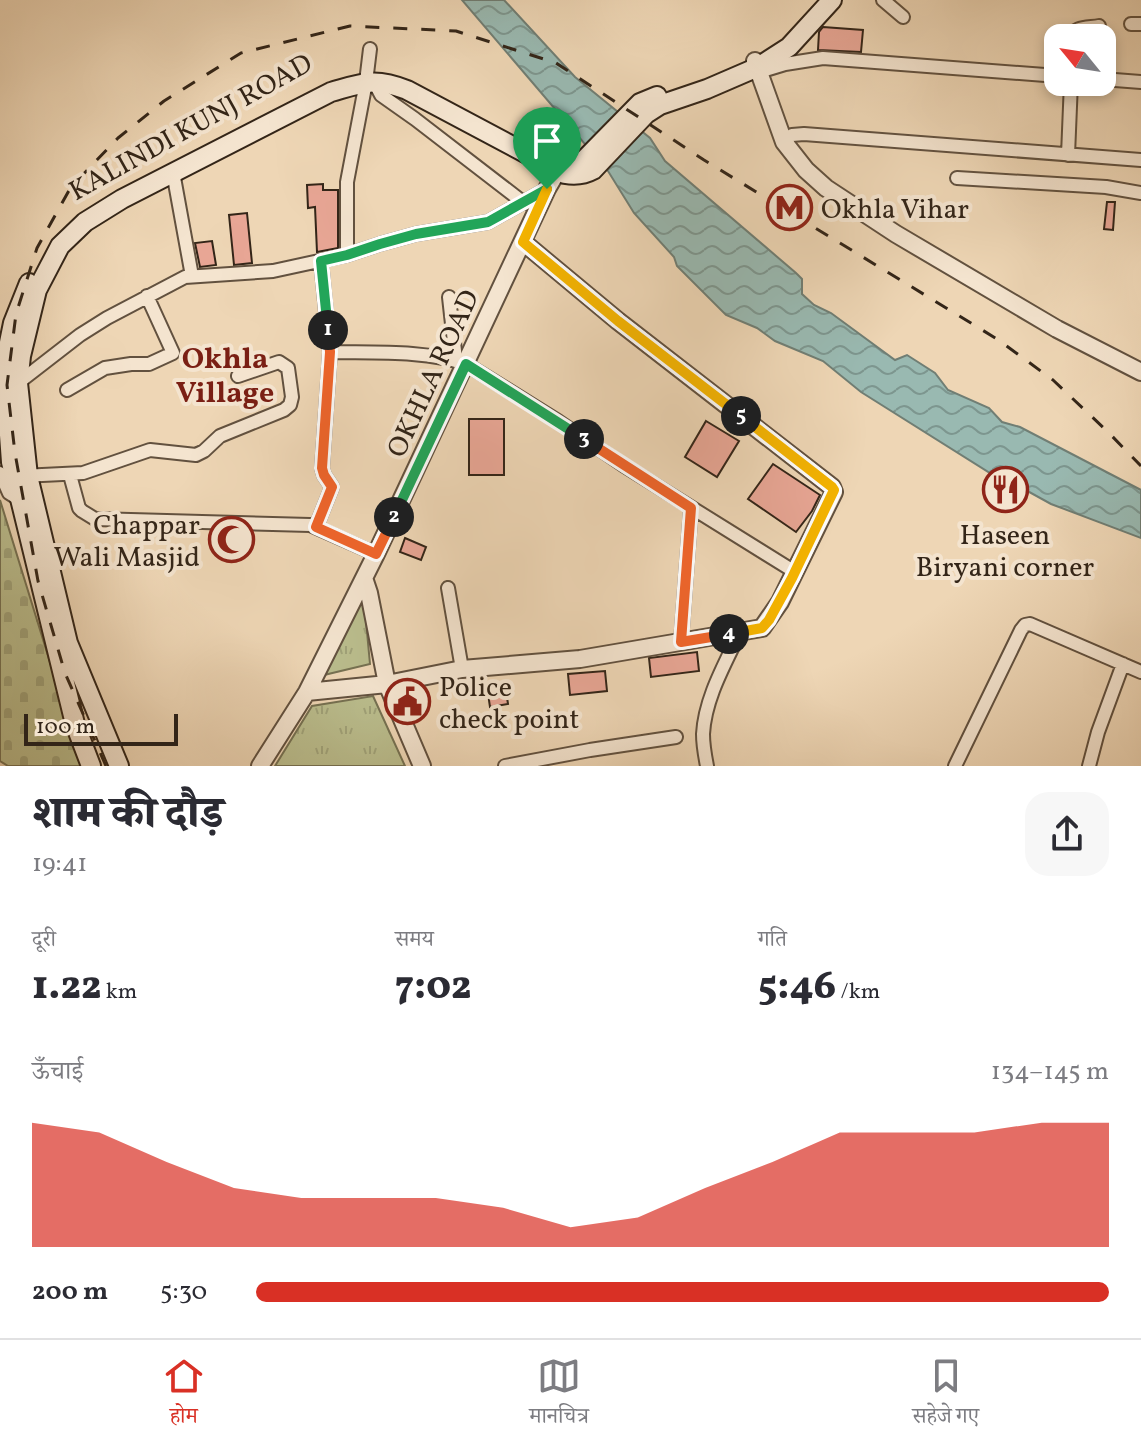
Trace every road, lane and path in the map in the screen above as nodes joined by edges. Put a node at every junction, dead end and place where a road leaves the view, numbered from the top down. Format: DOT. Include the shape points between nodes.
graph roads {
  1 [pos="821,0"];
  2 [pos="832,0"];
  3 [pos="883,0"];
  4 [pos="903,17"];
  5 [pos="370,49"];
  6 [pos="757,67"];
  7 [pos="1044,75"];
  8 [pos="369,78"];
  9 [pos="1116,80"];
  10 [pos="1141,82"];
  11 [pos="1070,96"];
  12 [pos="784,142"];
  13 [pos="1068,155"];
  14 [pos="1141,160"];
  15 [pos="589,164"];
  16 [pos="558,170"];
  17 [pos="173,172"];
  18 [pos="957,178"];
  19 [pos="547,189"];
  20 [pos="1141,193"];
  21 [pos="524,203"];
  22 [pos="523,242"];
  23 [pos="347,255"];
  24 [pos="321,261"];
  25 [pos="192,276"];
  26 [pos="147,296"];
  27 [pos="449,297"];
  28 [pos="330,352"];
  29 [pos="3,353"];
  30 [pos="461,362"];
  31 [pos="1141,372"];
  32 [pos="238,376"];
  33 [pos="18,383"];
  34 [pos="67,390"];
  35 [pos="3,410"];
  36 [pos="14,475"];
  37 [pos="70,475"];
  38 [pos="691,508"];
  39 [pos="316,527"];
  40 [pos="376,554"];
  41 [pos="795,572"];
  42 [pos="364,578"];
  43 [pos="448,588"];
  44 [pos="740,632"];
  45 [pos="681,642"];
  46 [pos="1123,664"];
  47 [pos="462,669"];
  48 [pos="1141,672"];
  49 [pos="387,684"];
  50 [pos="307,692"];
  51 [pos="676,737"];
  52 [pos="91,766"];
  53 [pos="119,766"];
  54 [pos="260,766"];
  55 [pos="422,766"];
  56 [pos="505,766"];
  57 [pos="707,766"];
  58 [pos="955,766"];
  59 [pos="1089,766"];
  1 -- 6 [label="main road"];
  2 -- 6 [label="main road" via="789,47"];
  3 -- 4 [label="street"];
  5 -- 8 [label="street"];
  6 -- 7 [label="street" via="823,58"];
  6 -- 12 [label="street"];
  6 -- 15 [label="main road" via="633,118"];
  8 -- 15 [label="main road" via="398,78 564,164"];
  8 -- 16 [label="main road" via="407,90"];
  8 -- 17 [label="main road, KALINDI KUNJ ROAD"];
  8 -- 21 [label="street" via="381,95"];
  8 -- 23 [label="street" via="347,182"];
  8 -- 29 [label="main road, KALINDI KUNJ ROAD" via="351,73 326,82 78,216 29,283"];
  9 -- 10 [label="street"];
  11 -- 13 [label="street"];
  12 -- 13 [label="street" via="804,134"];
  12 -- 31 [label="street" via="826,188 896,234"];
  13 -- 14 [label="street"];
  15 -- 16 [label="main road" via="586,173"];
  16 -- 19 [label="street, OKHLA ROAD"];
  17 -- 25 [label="street"];
  17 -- 33 [label="main road, KALINDI KUNJ ROAD" via="85,222 60,246 37,290"];
  18 -- 20 [label="street"];
  19 -- 21 [label="street"];
  19 -- 22 [label="street, OKHLA ROAD"];
  21 -- 23 [label="street" via="488,222 416,234"];
  22 -- 30 [label="street, OKHLA ROAD"];
  22 -- 41 [label="street" via="833,488"];
  23 -- 24 [label="street"];
  24 -- 25 [label="street" via="273,271"];
  24 -- 28 [label="street"];
  25 -- 26 [label="street"];
  26 -- 33 [label="street" via="80,335"];
  26 -- 34 [label="street" via="173,353 149,364 105,368"];
  27 -- 30 [label="street"];
  28 -- 30 [label="street"];
  28 -- 39 [label="street" via="322,468 332,487"];
  29 -- 35 [label="main road, KALINDI KUNJ ROAD"];
  30 -- 38 [label="street"];
  30 -- 40 [label="street, OKHLA ROAD"];
  32 -- 37 [label="street" via="282,363 288,368 291,403 220,436 200,454 150,450"];
  33 -- 36 [label="main road, KALINDI KUNJ ROAD"];
  35 -- 36 [label="main road, KALINDI KUNJ ROAD"];
  36 -- 37 [label="street"];
  36 -- 52 [label="main road, KALINDI KUNJ ROAD" via="75,724"];
  36 -- 53 [label="main road, KALINDI KUNJ ROAD" via="68,643"];
  37 -- 39 [label="street" via="79,508 95,519"];
  38 -- 41 [label="street"];
  38 -- 45 [label="street"];
  39 -- 40 [label="street"];
  40 -- 42 [label="street, OKHLA ROAD"];
  41 -- 44 [label="street" via="765,625"];
  42 -- 49 [label="street"];
  42 -- 50 [label="street, OKHLA ROAD"];
  43 -- 47 [label="street"];
  44 -- 45 [label="street"];
  44 -- 57 [label="street" via="708,709 703,737"];
  45 -- 47 [label="street" via="580,659"];
  46 -- 48 [label="street"];
  46 -- 58 [label="street" via="1025,625"];
  46 -- 59 [label="street"];
  47 -- 49 [label="street"];
  49 -- 50 [label="street"];
  49 -- 55 [label="street"];
  50 -- 54 [label="street, OKHLA ROAD"];
  51 -- 56 [label="street"];
}
